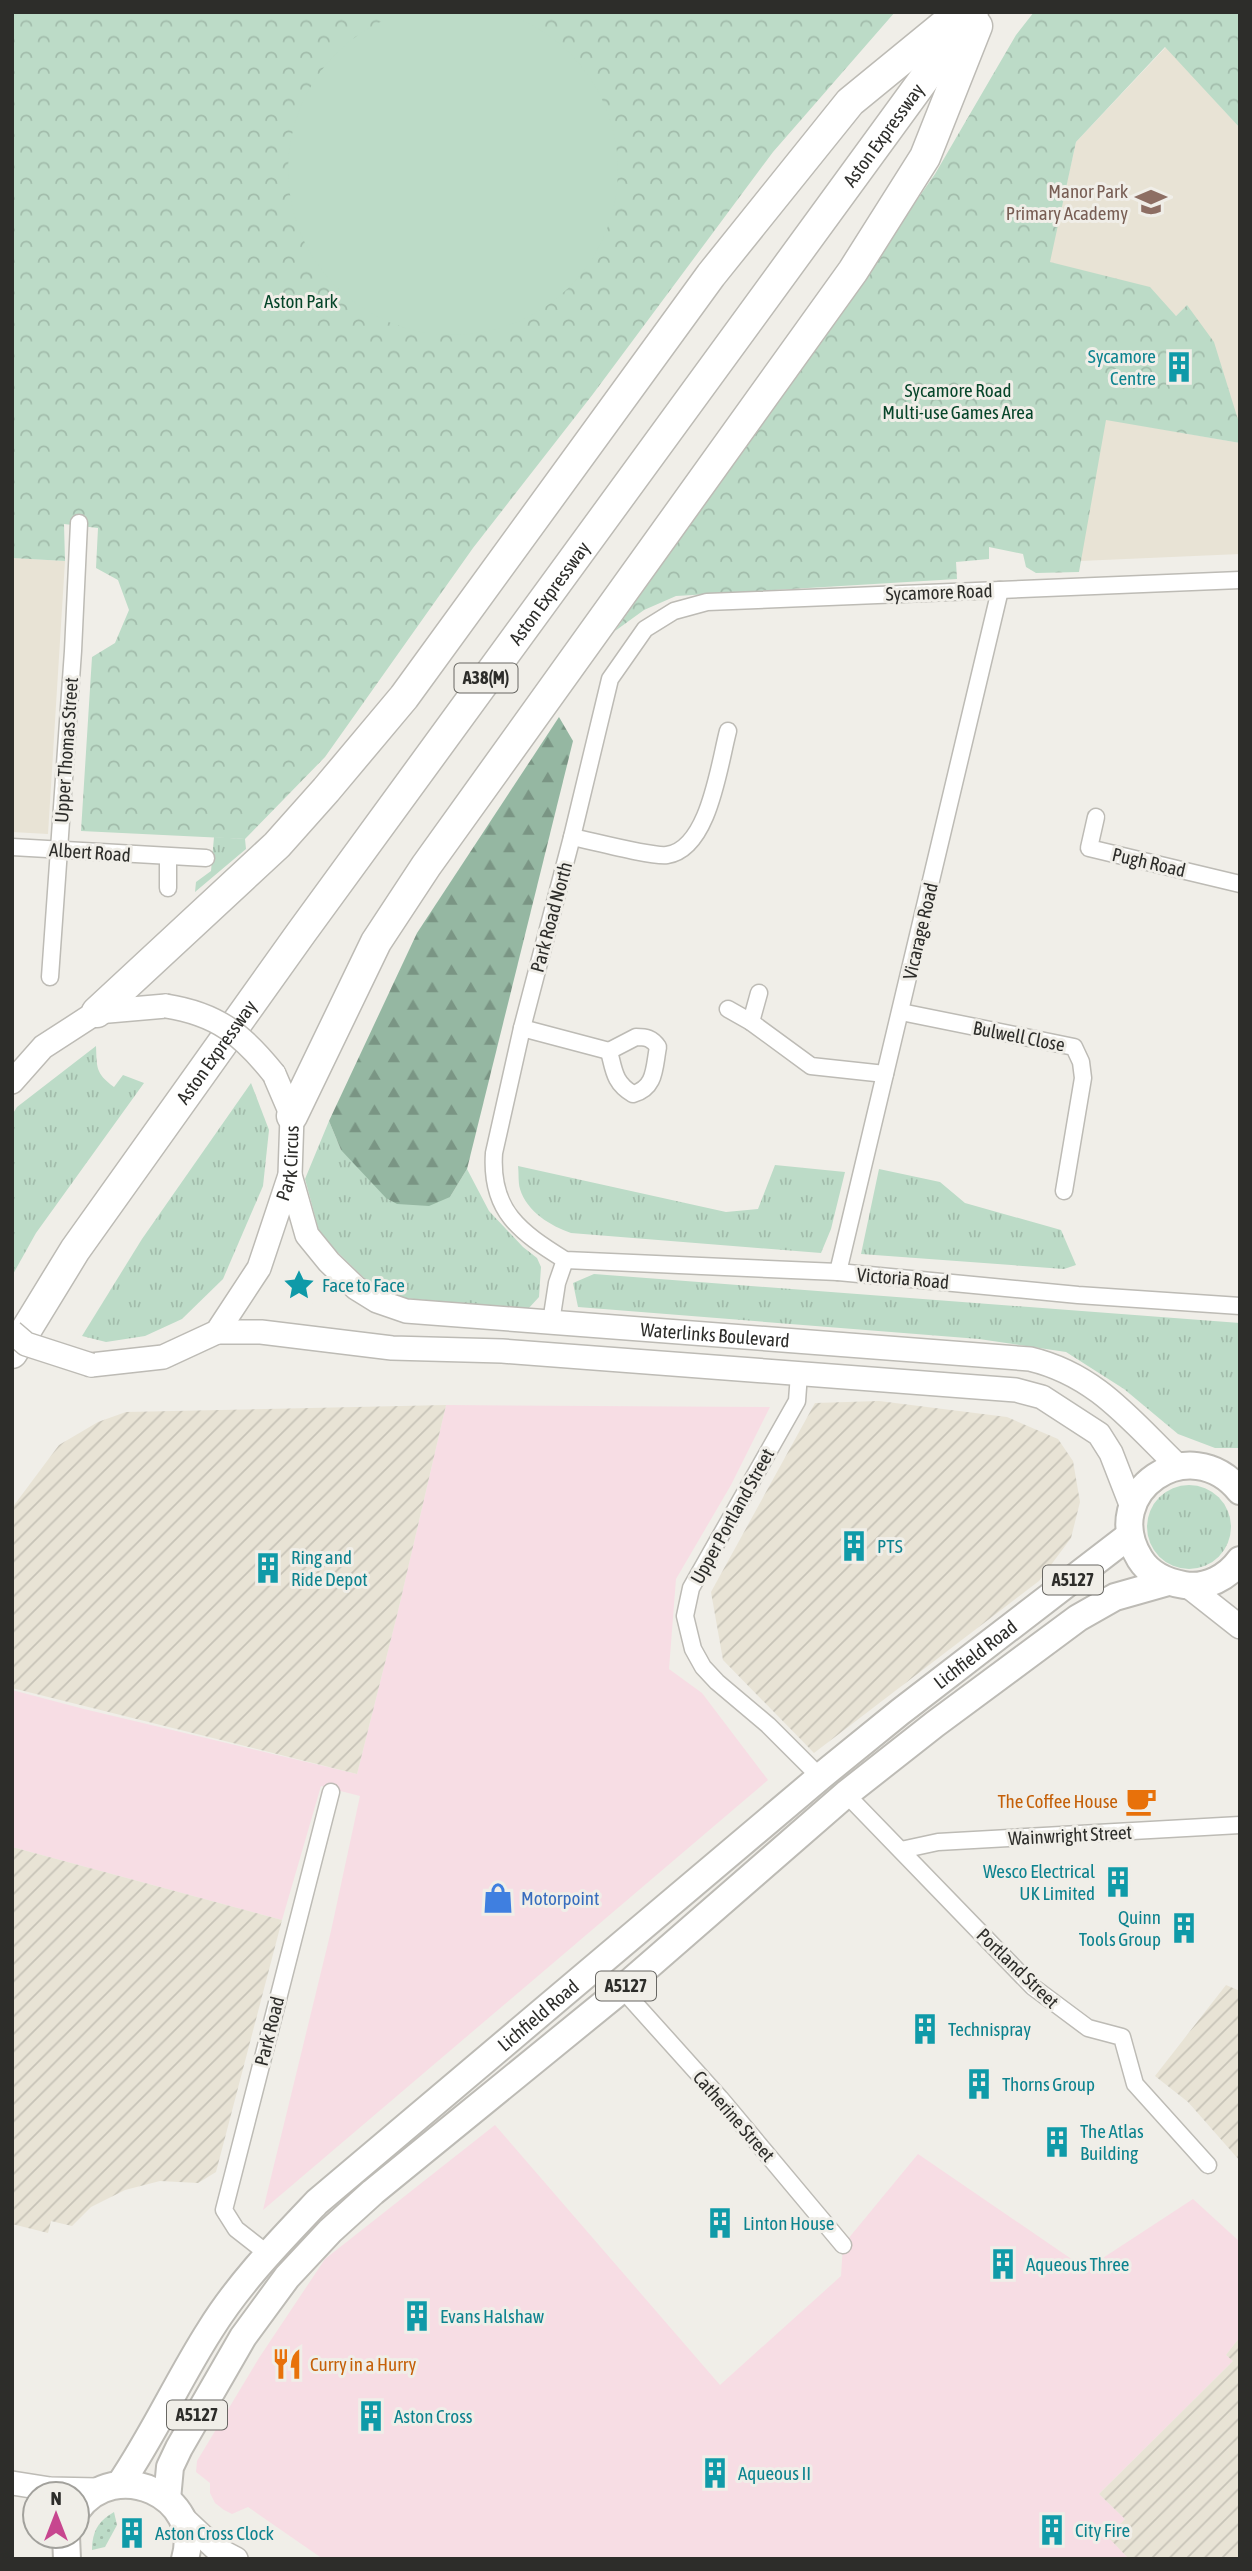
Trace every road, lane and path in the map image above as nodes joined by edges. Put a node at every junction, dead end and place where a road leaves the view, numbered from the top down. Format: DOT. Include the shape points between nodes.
graph roads {
  1 [pos="960,12"];
  2 [pos="973,12"];
  3 [pos="982,12"];
  4 [pos="79,523"];
  5 [pos="1240,580"];
  6 [pos="1000,590"];
  7 [pos="645,628"];
  8 [pos="728,731"];
  9 [pos="1096,817"];
  10 [pos="572,837"];
  11 [pos="12,847"];
  12 [pos="59,849"];
  13 [pos="168,857"];
  14 [pos="206,858"];
  15 [pos="1240,884"];
  16 [pos="168,888"];
  17 [pos="50,977"];
  18 [pos="759,993"];
  19 [pos="727,1009"];
  20 [pos="97,1012"];
  21 [pos="901,1012"];
  22 [pos="751,1022"];
  23 [pos="522,1028"];
  24 [pos="609,1051"];
  25 [pos="885,1074"];
  26 [pos="12,1082"];
  27 [pos="292,1116"];
  28 [pos="289,1175"];
  29 [pos="1064,1191"];
  30 [pos="507,1213"];
  31 [pos="565,1259"];
  32 [pos="838,1272"];
  33 [pos="1240,1306"];
  34 [pos="551,1322"];
  35 [pos="12,1332"];
  36 [pos="217,1332"];
  37 [pos="12,1353"];
  38 [pos="799,1374"];
  39 [pos="1178,1466"];
  40 [pos="1233,1476"];
  41 [pos="1132,1507"];
  42 [pos="1130,1535"];
  43 [pos="1240,1560"];
  44 [pos="1178,1584"];
  45 [pos="1240,1627"];
  46 [pos="820,1777"];
  47 [pos="331,1792"];
  48 [pos="846,1794"];
  49 [pos="1240,1825"];
  50 [pos="901,1850"];
  51 [pos="622,1989"];
  52 [pos="1209,2165"];
  53 [pos="843,2245"];
  54 [pos="268,2254"];
  55 [pos="12,2483"];
  56 [pos="109,2487"];
  57 [pos="91,2497"];
  58 [pos="174,2508"];
  59 [pos="185,2559"];
  60 [pos="236,2559"];
  1 -- 20 [label="highway" via="841,113 711,275 404,696 326,790 277,845"];
  2 -- 37 [label="highway, Aston Expressway / A38(M)" via="301,933 75,1250"];
  3 -- 27 [label="highway" via="925,157 853,271 543,701 376,942"];
  4 -- 12 [label="street, Upper Thomas Street"];
  5 -- 6 [label="street, Sycamore Road"];
  6 -- 7 [label="street, Sycamore Road" via="706,602 674,611"];
  6 -- 21 [label="street, Vicarage Road"];
  7 -- 10 [label="street, Park Road North" via="610,679"];
  8 -- 10 [label="street" via="706,816 682,851 665,856"];
  9 -- 15 [label="street, Pugh Road" via="1089,848"];
  10 -- 23 [label="street, Park Road North"];
  11 -- 12 [label="street, Albert Road"];
  12 -- 13 [label="street, Albert Road"];
  12 -- 17 [label="street, Upper Thomas Street"];
  13 -- 14 [label="street, Albert Road"];
  13 -- 16 [label="street"];
  18 -- 22 [label="street"];
  19 -- 22 [label="street"];
  20 -- 26 [label="main road, Park Circus" via="43,1047"];
  20 -- 27 [label="main road, Park Circus, bridge" via="166,1006 225,1024 274,1074"];
  21 -- 25 [label="street, Vicarage Road"];
  21 -- 29 [label="street, Bulwell Close" via="1074,1047 1083,1078"];
  22 -- 25 [label="street" via="811,1066"];
  23 -- 24 [label="street"];
  23 -- 30 [label="street, Park Road North" via="494,1153 493,1173"];
  25 -- 32 [label="street, Vicarage Road"];
  27 -- 28 [label="main road, Park Circus"];
  28 -- 34 [label="main road, Waterlinks Boulevard" via="307,1235 356,1288 377,1301 406,1311"];
  28 -- 36 [label="main road, Park Circus" via="259,1268"];
  30 -- 31 [label="street, Victoria Road" via="528,1237"];
  31 -- 32 [label="street, Victoria Road"];
  31 -- 34 [label="street"];
  32 -- 33 [label="street, Victoria Road"];
  34 -- 39 [label="main road, Waterlinks Boulevard" via="1030,1359 1081,1379 1123,1409"];
  35 -- 36 [label="main road, bridge" via="26,1344 91,1365 163,1357"];
  36 -- 38 [label="main road, Waterlinks Boulevard"];
  38 -- 41 [label="main road, Waterlinks Boulevard" via="1016,1390 1042,1397 1098,1434 1111,1453"];
  38 -- 46 [label="street, Upper Portland Street" via="797,1401 691,1588 685,1616 703,1667"];
  39 -- 40 [label="main road" via="1200,1466"];
  39 -- 41 [label="main road" via="1149,1480"];
  41 -- 42 [label="main road"];
  42 -- 44 [label="main road" via="1143,1564 1154,1575"];
  42 -- 46 [label="main road, Lichfield Road / A5127"];
  43 -- 44 [label="main road, Lichfield Road" via="1221,1578 1205,1584"];
  44 -- 45 [label="main road"];
  44 -- 48 [label="main road, Lichfield Road / A5127" via="1115,1597 1078,1618"];
  46 -- 54 [label="main road, Lichfield Road / A5127" via="340,2182"];
  47 -- 54 [label="street, Park Road" via="224,2210 236,2228"];
  48 -- 50 [label="street, Portland Street"];
  48 -- 51 [label="main road, Lichfield Road / A5127"];
  49 -- 50 [label="street, Wainwright Street" via="939,1842"];
  50 -- 52 [label="street, Portland Street" via="1033,1987 1088,2028 1122,2037 1135,2084"];
  51 -- 53 [label="street, Catherine Street"];
  51 -- 58 [label="main road, Lichfield Road / A5127" via="373,2192 287,2277 243,2337 178,2448 170,2467"];
  54 -- 56 [label="main road, Lichfield Road / A5127" via="211,2329 141,2453"];
  55 -- 56 [label="main road" via="50,2489"];
  56 -- 57 [label="main road"];
  56 -- 58 [label="main road" via="137,2484 153,2490"];
  58 -- 59 [label="main road" via="187,2534"];
  58 -- 60 [label="main road" via="215,2548"];
}
